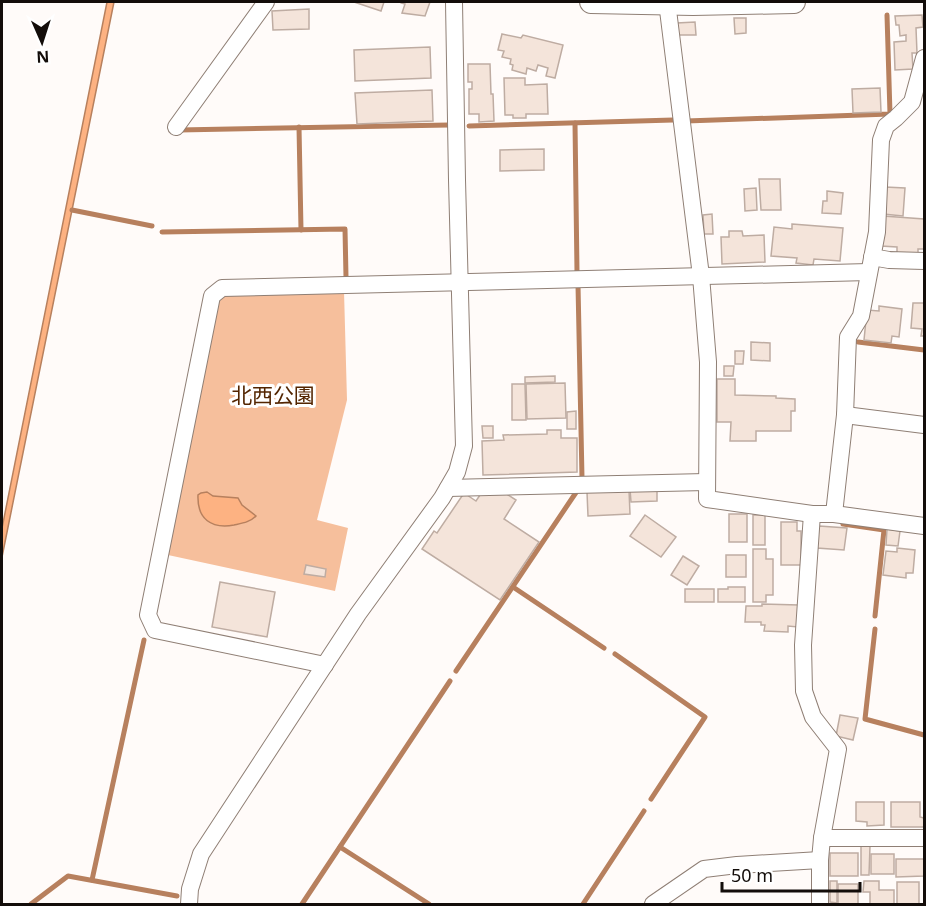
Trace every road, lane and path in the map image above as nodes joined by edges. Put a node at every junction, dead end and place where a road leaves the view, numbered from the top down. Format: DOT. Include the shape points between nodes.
graph roads {
  1 [pos="266,2"];
  2 [pos="454,2"];
  3 [pos="591,2"];
  4 [pos="667,2"];
  5 [pos="794,2"];
  6 [pos="924,58"];
  7 [pos="176,127"];
  8 [pos="924,261"];
  9 [pos="871,264"];
  10 [pos="700,276"];
  11 [pos="460,281"];
  12 [pos="845,415"];
  13 [pos="924,425"];
  14 [pos="706,482"];
  15 [pos="448,488"];
  16 [pos="812,514"];
  17 [pos="834,514"];
  18 [pos="924,526"];
  19 [pos="325,665"];
  20 [pos="924,837"];
  21 [pos="822,838"];
  22 [pos="820,860"];
  23 [pos="189,904"];
  24 [pos="653,904"];
  25 [pos="820,904"];
  1 -- 7 [label="street"];
  2 -- 11 [label="street"];
  3 -- 4 [label="street"];
  4 -- 5 [label="street"];
  4 -- 10 [label="street"];
  6 -- 9 [label="street" via="912,102 886,126 882,140 877,232"];
  8 -- 9 [label="street"];
  9 -- 10 [label="street"];
  9 -- 12 [label="street" via="861,316 848,337"];
  10 -- 11 [label="street"];
  10 -- 14 [label="street" via="708,362"];
  11 -- 15 [label="street" via="464,446"];
  11 -- 19 [label="street" via="222,288 212,296 148,615 155,630"];
  12 -- 13 [label="street"];
  12 -- 17 [label="street"];
  14 -- 15 [label="street"];
  14 -- 16 [label="street" via="707,499"];
  15 -- 19 [label="street"];
  16 -- 17 [label="street"];
  16 -- 21 [label="street" via="803,645 804,691 813,717 838,749"];
  17 -- 18 [label="street"];
  19 -- 23 [label="street" via="201,854"];
  20 -- 21 [label="street"];
  21 -- 22 [label="street"];
  22 -- 24 [label="street" via="704,869"];
  22 -- 25 [label="street"];
}
